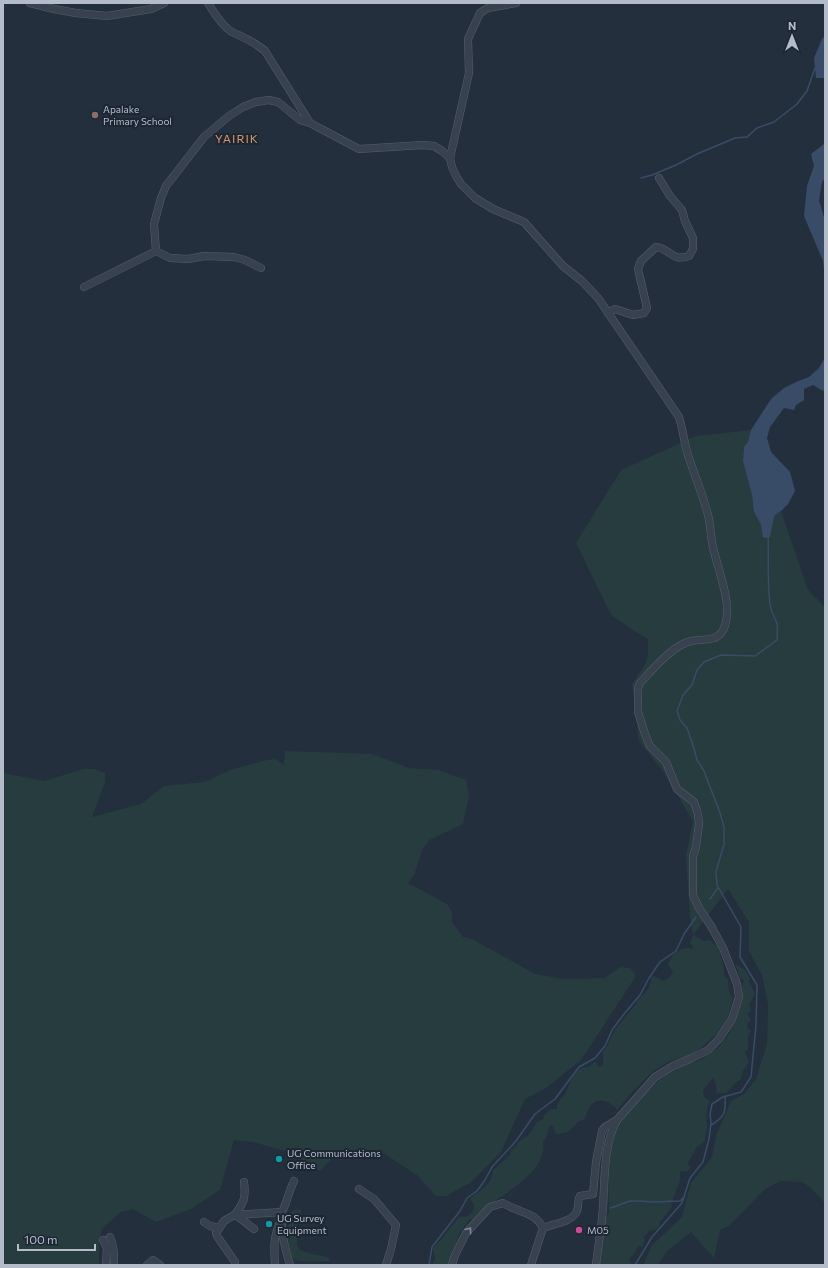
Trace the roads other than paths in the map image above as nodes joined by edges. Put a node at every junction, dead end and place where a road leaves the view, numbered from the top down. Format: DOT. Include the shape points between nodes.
graph roads {
  1 [pos="30,3"];
  2 [pos="164,3"];
  3 [pos="208,3"];
  4 [pos="516,3"];
  5 [pos="310,123"];
  6 [pos="450,158"];
  7 [pos="659,178"];
  8 [pos="156,251"];
  9 [pos="261,268"];
  10 [pos="84,287"];
  11 [pos="608,313"];
  12 [pos="617,1120"];
  13 [pos="294,1181"];
  14 [pos="244,1182"];
  15 [pos="359,1189"];
  16 [pos="282,1212"];
  17 [pos="235,1215"];
  18 [pos="281,1221"];
  19 [pos="204,1222"];
  20 [pos="219,1228"];
  21 [pos="543,1228"];
  22 [pos="254,1229"];
  23 [pos="106,1239"];
  24 [pos="110,1261"];
  25 [pos="148,1265"];
  26 [pos="160,1265"];
  27 [pos="235,1265"];
  28 [pos="275,1265"];
  29 [pos="290,1265"];
  30 [pos="386,1265"];
  31 [pos="452,1265"];
  32 [pos="531,1265"];
  33 [pos="596,1265"];
  1 -- 2 [label="street" via="76,13 107,16 152,9"];
  3 -- 5 [label="street" via="227,28 265,51"];
  4 -- 6 [label="street" via="488,8 480,13 468,39 469,73"];
  5 -- 6 [label="street" via="359,149 434,146"];
  5 -- 8 [label="street" via="300,120 278,102 269,100 243,107 229,116 204,137 166,186 154,224"];
  6 -- 11 [label="street" via="461,184 475,198 524,222 563,266 598,298"];
  7 -- 11 [label="street" via="682,210 693,238 693,249 689,256 682,259 674,257 662,248 656,248 641,261 638,269 647,308 644,313 633,315 615,309"];
  8 -- 9 [label="street" via="170,258 234,257"];
  8 -- 10 [label="street"];
  11 -- 12 [label="street" via="679,417 707,512 714,554 723,579 727,613 722,632 707,640 685,642 664,658 640,683 638,712 650,746 666,762 677,789 694,802 698,824 693,856 694,895 723,948 737,984 739,998 732,1019 708,1050 655,1077"];
  12 -- 21 [label="street" via="605,1126 602,1131 593,1194 580,1196 577,1212 571,1218"];
  12 -- 33 [label="street" via="608,1144"];
  13 -- 16 [label="street"];
  14 -- 17 [label="street" via="243,1204"];
  15 -- 30 [label="street" via="374,1199 396,1225"];
  16 -- 17 [label="street"];
  16 -- 18 [label="street"];
  17 -- 20 [label="street" via="224,1221"];
  17 -- 22 [label="street"];
  18 -- 28 [label="street" via="275,1239"];
  18 -- 29 [label="street"];
  19 -- 20 [label="street"];
  20 -- 27 [label="street" via="217,1236"];
  31 -- 21 [label="street, one-way" via="466,1232 490,1207 503,1203 510,1208 528,1213 540,1222"];
  21 -- 32 [label="street"];
  23 -- 24 [label="street" via="112,1242"];
  25 -- 26 [label="street" via="153,1260"];
}
